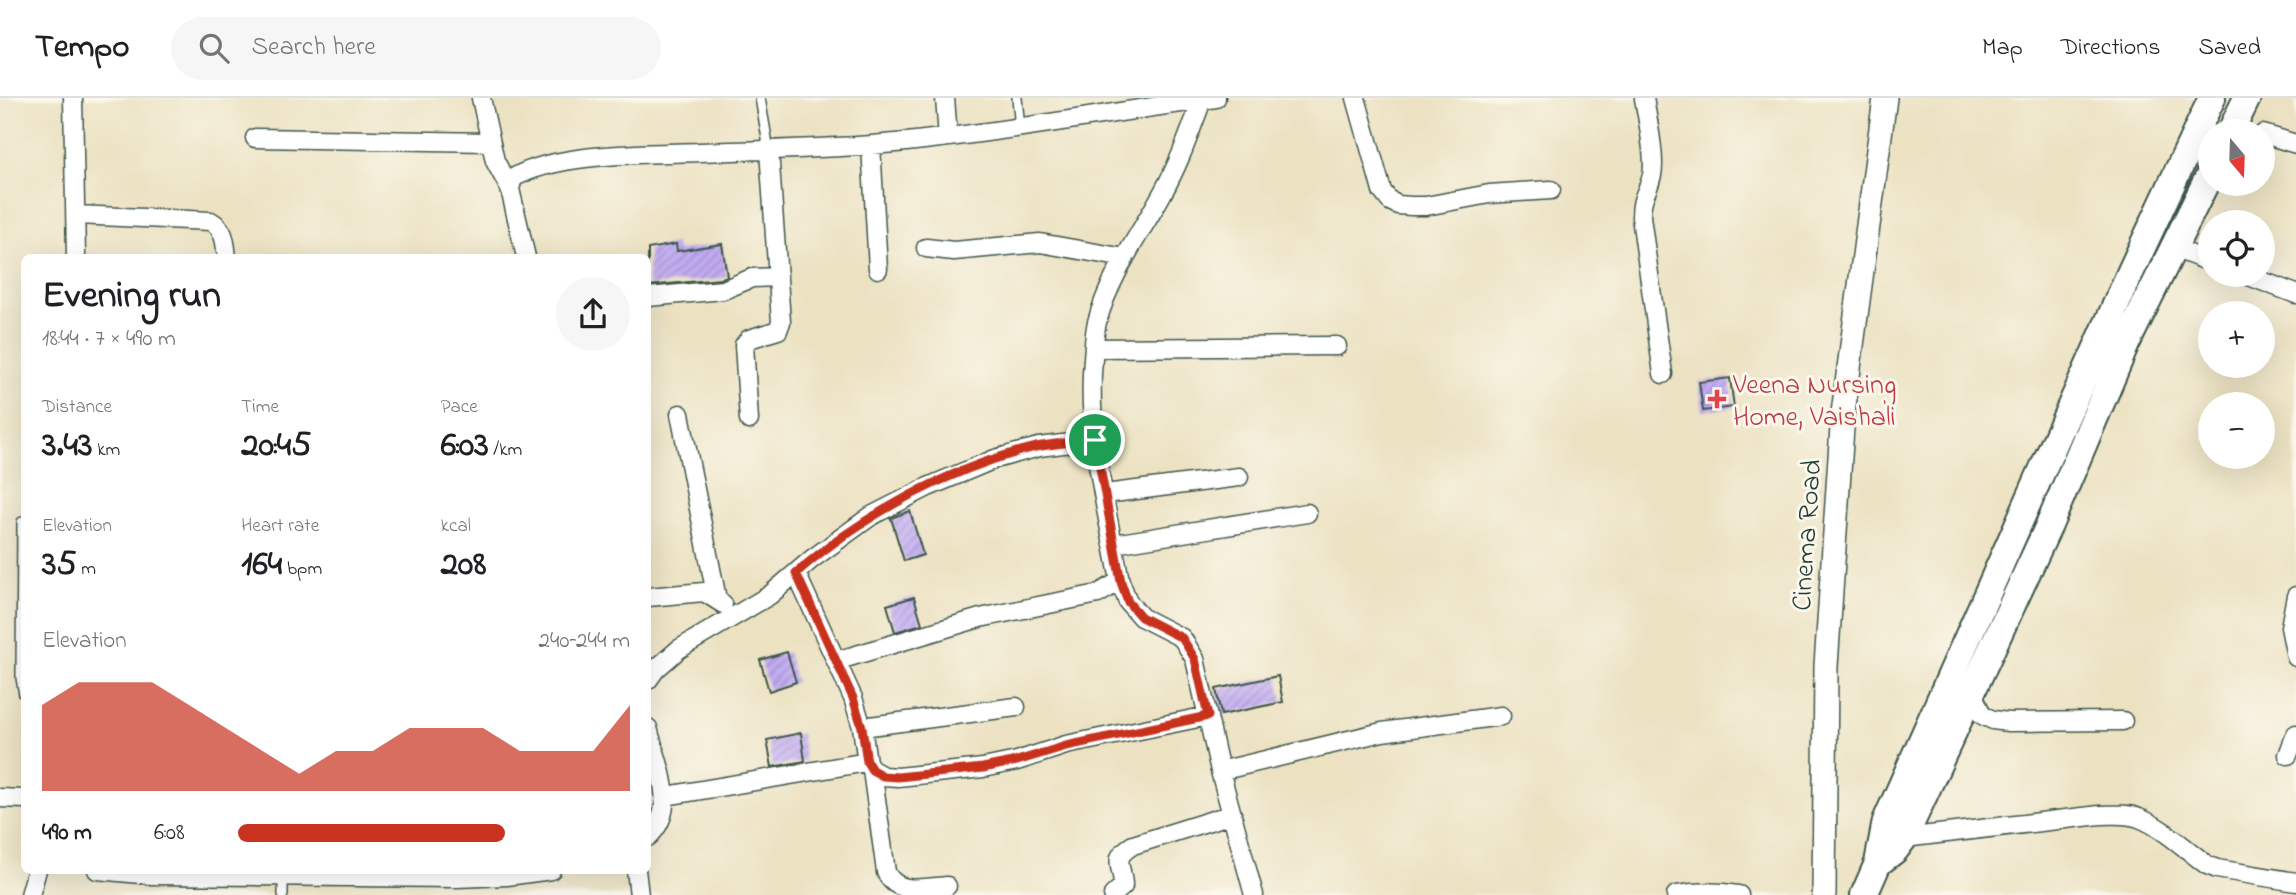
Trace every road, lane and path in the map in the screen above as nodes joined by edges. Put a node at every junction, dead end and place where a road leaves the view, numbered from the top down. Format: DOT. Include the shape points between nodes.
graph roads {
  1 [pos="73,98"];
  2 [pos="481,98"];
  3 [pos="760,98"];
  4 [pos="945,98"];
  5 [pos="1017,98"];
  6 [pos="1356,98"];
  7 [pos="1644,98"];
  8 [pos="1885,98"];
  9 [pos="2212,98"];
  10 [pos="2247,98"];
  11 [pos="1212,99"];
  12 [pos="1145,103"];
  13 [pos="2242,119"];
  14 [pos="1020,128"];
  15 [pos="948,137"];
  16 [pos="255,138"];
  17 [pos="2275,138"];
  18 [pos="489,142"];
  19 [pos="871,145"];
  20 [pos="2296,145"];
  21 [pos="769,150"];
  22 [pos="510,189"];
  23 [pos="1551,190"];
  24 [pos="2199,196"];
  25 [pos="76,215"];
  26 [pos="926,248"];
  27 [pos="2174,248"];
  28 [pos="76,254"];
  29 [pos="227,254"];
  30 [pos="525,254"];
  31 [pos="2198,257"];
  32 [pos="1125,258"];
  33 [pos="878,269"];
  34 [pos="778,277"];
  35 [pos="2275,286"];
  36 [pos="2296,294"];
  37 [pos="651,297"];
  38 [pos="1337,346"];
  39 [pos="1094,348"];
  40 [pos="1663,374"];
  41 [pos="680,414"];
  42 [pos="749,420"];
  43 [pos="1095,440"];
  44 [pos="1239,477"];
  45 [pos="1105,494"];
  46 [pos="1307,513"];
  47 [pos="1114,544"];
  48 [pos="796,573"];
  49 [pos="1121,582"];
  50 [pos="2296,596"];
  51 [pos="651,597"];
  52 [pos="717,599"];
  53 [pos="735,617"];
  54 [pos="2296,657"];
  55 [pos="836,661"];
  56 [pos="651,676"];
  57 [pos="1972,692"];
  58 [pos="1016,707"];
  59 [pos="1208,716"];
  60 [pos="1501,716"];
  61 [pos="2123,721"];
  62 [pos="862,727"];
  63 [pos="2296,734"];
  64 [pos="651,739"];
  65 [pos="2288,755"];
  66 [pos="869,766"];
  67 [pos="1220,771"];
  68 [pos="666,796"];
  69 [pos="0,798"];
  70 [pos="21,799"];
  71 [pos="1232,814"];
  72 [pos="651,834"];
  73 [pos="1905,838"];
  74 [pos="1878,863"];
  75 [pos="36,874"];
  76 [pos="141,874"];
  77 [pos="218,874"];
  78 [pos="283,874"];
  79 [pos="485,874"];
  80 [pos="526,874"];
  81 [pos="636,874"];
  82 [pos="507,877"];
  83 [pos="2296,882"];
  84 [pos="947,886"];
  85 [pos="30,895"];
  86 [pos="283,895"];
  87 [pos="509,895"];
  88 [pos="639,895"];
  89 [pos="1113,895"];
  90 [pos="1254,895"];
  91 [pos="1676,895"];
  92 [pos="1739,895"];
  93 [pos="1824,895"];
  94 [pos="1864,895"];
  1 -- 25 [label="street"];
  2 -- 18 [label="street"];
  3 -- 21 [label="lane"];
  4 -- 15 [label="street"];
  5 -- 14 [label="lane"];
  6 -- 23 [label="street" via="1382,191 1398,205 1426,206 1489,194"];
  7 -- 40 [label="street" via="1652,176 1641,202 1641,217"];
  8 -- 93 [label="street, Cinema Road" via="1843,413 1826,666"];
  9 -- 74 [label="main road" via="1886,821"];
  10 -- 13 [label="main road"];
  11 -- 12 [label="street"];
  11 -- 32 [label="street"];
  12 -- 14 [label="street"];
  14 -- 15 [label="street"];
  15 -- 19 [label="street"];
  16 -- 18 [label="street"];
  17 -- 20 [label="street"];
  18 -- 22 [label="street"];
  19 -- 21 [label="street"];
  19 -- 33 [label="street"];
  21 -- 22 [label="street" via="639,153 568,162 524,171 513,178"];
  21 -- 34 [label="street"];
  22 -- 30 [label="street"];
  24 -- 27 [label="main road"];
  25 -- 28 [label="street"];
  25 -- 29 [label="street" via="212,221 224,235"];
  26 -- 32 [label="street" via="954,251 1040,243"];
  27 -- 31 [label="street"];
  27 -- 57 [label="main road" via="2126,344"];
  32 -- 39 [label="street" via="1105,298"];
  34 -- 37 [label="street" via="752,278 723,290"];
  34 -- 42 [label="street" via="778,330 744,345"];
  35 -- 36 [label="street"];
  38 -- 39 [label="street"];
  39 -- 43 [label="street"];
  41 -- 52 [label="street"];
  43 -- 45 [label="street"];
  43 -- 48 [label="street" via="995,459 928,487 871,516"];
  44 -- 45 [label="street"];
  45 -- 47 [label="street"];
  46 -- 47 [label="street"];
  47 -- 49 [label="street"];
  48 -- 53 [label="street"];
  48 -- 55 [label="street"];
  49 -- 55 [label="street" via="1098,594 980,618"];
  49 -- 59 [label="street" via="1128,602 1141,617 1182,638 1195,659"];
  50 -- 54 [label="street" via="2290,627"];
  51 -- 52 [label="street" via="704,592"];
  52 -- 53 [label="street"];
  53 -- 56 [label="street" via="679,649"];
  55 -- 62 [label="street"];
  57 -- 61 [label="street" via="1982,715 1993,720"];
  57 -- 73 [label="main road"];
  58 -- 62 [label="street"];
  59 -- 66 [label="street" via="983,768 898,777 883,776"];
  59 -- 67 [label="street"];
  60 -- 67 [label="street" via="1382,732"];
  62 -- 66 [label="street"];
  63 -- 65 [label="street"];
  64 -- 68 [label="street"];
  66 -- 68 [label="street"];
  66 -- 84 [label="street" via="890,883 904,890"];
  67 -- 71 [label="street"];
  68 -- 72 [label="street" via="665,813"];
  69 -- 70 [label="street"];
  71 -- 89 [label="street" via="1124,850 1119,857 1123,886"];
  71 -- 90 [label="street"];
  73 -- 74 [label="main road"];
  73 -- 83 [label="street" via="2126,815 2153,826 2217,869"];
  74 -- 94 [label="main road"];
  75 -- 85 [label="street"];
  76 -- 77 [label="street"];
  78 -- 86 [label="lane"];
  79 -- 82 [label="street"];
  80 -- 82 [label="street"];
  81 -- 88 [label="street"];
  82 -- 87 [label="street"];
  91 -- 92 [label="street" via="1700,891"];
}
